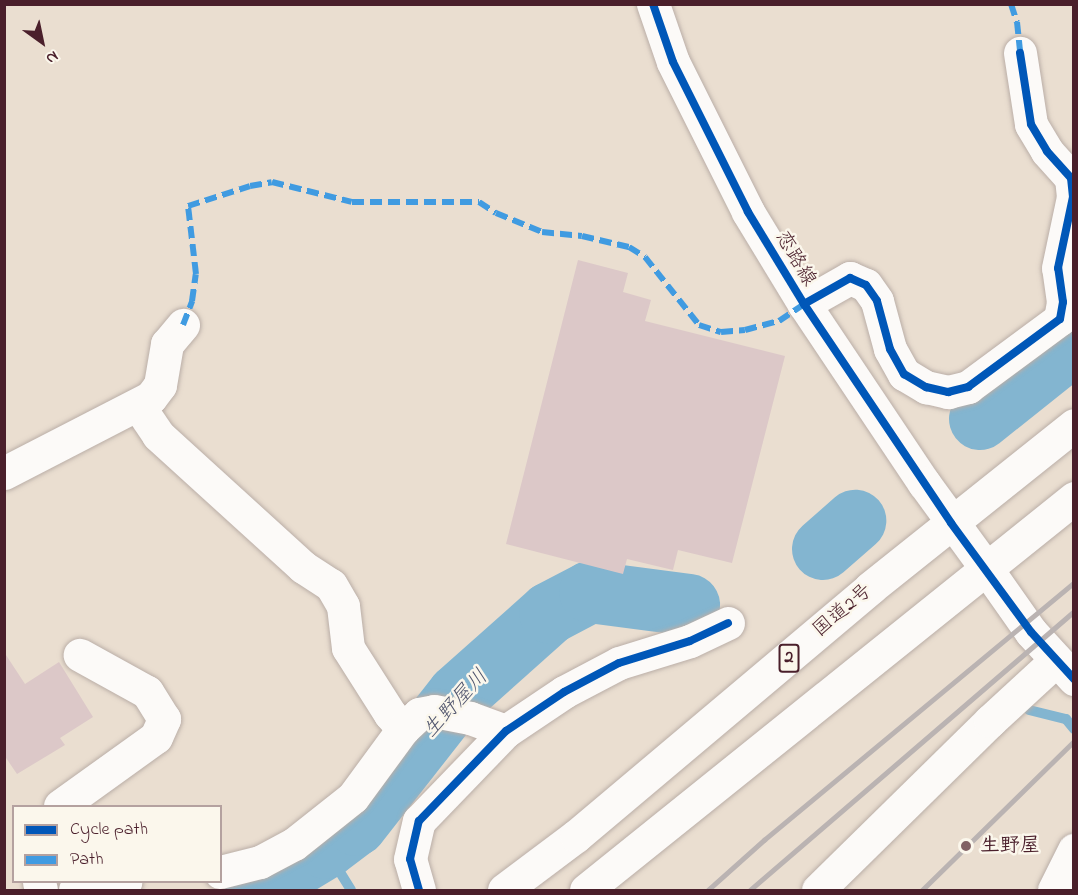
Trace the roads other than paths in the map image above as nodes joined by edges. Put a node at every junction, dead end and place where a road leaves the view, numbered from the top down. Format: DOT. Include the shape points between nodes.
graph roads {
  1 [pos="653,4"];
  2 [pos="1020,53"];
  3 [pos="804,304"];
  4 [pos="183,325"];
  5 [pos="138,405"];
  6 [pos="1074,425"];
  7 [pos="4,473"];
  8 [pos="1074,498"];
  9 [pos="951,523"];
  10 [pos="986,568"];
  11 [pos="728,623"];
  12 [pos="80,655"];
  13 [pos="1065,670"];
  14 [pos="404,729"];
  15 [pos="506,731"];
  16 [pos="63,805"];
  17 [pos="1074,850"];
  18 [pos="222,872"];
  19 [pos="119,883"];
  20 [pos="75,891"];
  21 [pos="419,891"];
  22 [pos="504,891"];
  23 [pos="586,891"];
  24 [pos="818,891"];
  25 [pos="1054,891"];
  1 -- 3 [label="main road, 恋路線" via="673,62 747,212"];
  2 -- 3 [label="main road" via="1031,124 1047,151 1071,178 1072,197 1058,268 1063,302 1059,319 968,387 948,392 926,387 903,374 890,349 877,301 866,285 850,278"];
  3 -- 9 [label="main road, 恋路線"];
  4 -- 5 [label="main road" via="166,344 160,385"];
  5 -- 7 [label="main road"];
  5 -- 14 [label="main road" via="158,435 303,567 331,585 343,606 348,648"];
  6 -- 9 [label="main road, 国道2号 / 2"];
  8 -- 10 [label="main road"];
  9 -- 10 [label="main road, 恋路線"];
  9 -- 22 [label="main road, 国道2号 / 2" via="576,836"];
  10 -- 13 [label="main road, 恋路線" via="1031,632"];
  10 -- 23 [label="main road"];
  11 -- 15 [label="main road" via="690,641 619,663"];
  12 -- 16 [label="main road" via="147,692 164,719 156,737"];
  13 -- 24 [label="main road" via="990,720"];
  14 -- 15 [label="main road" via="419,714 434,711"];
  14 -- 18 [label="main road" via="353,797 294,844 260,862"];
  15 -- 21 [label="main road" via="419,821 410,860"];
  17 -- 25 [label="main road"];
  19 -- 20 [label="main road"];
}
